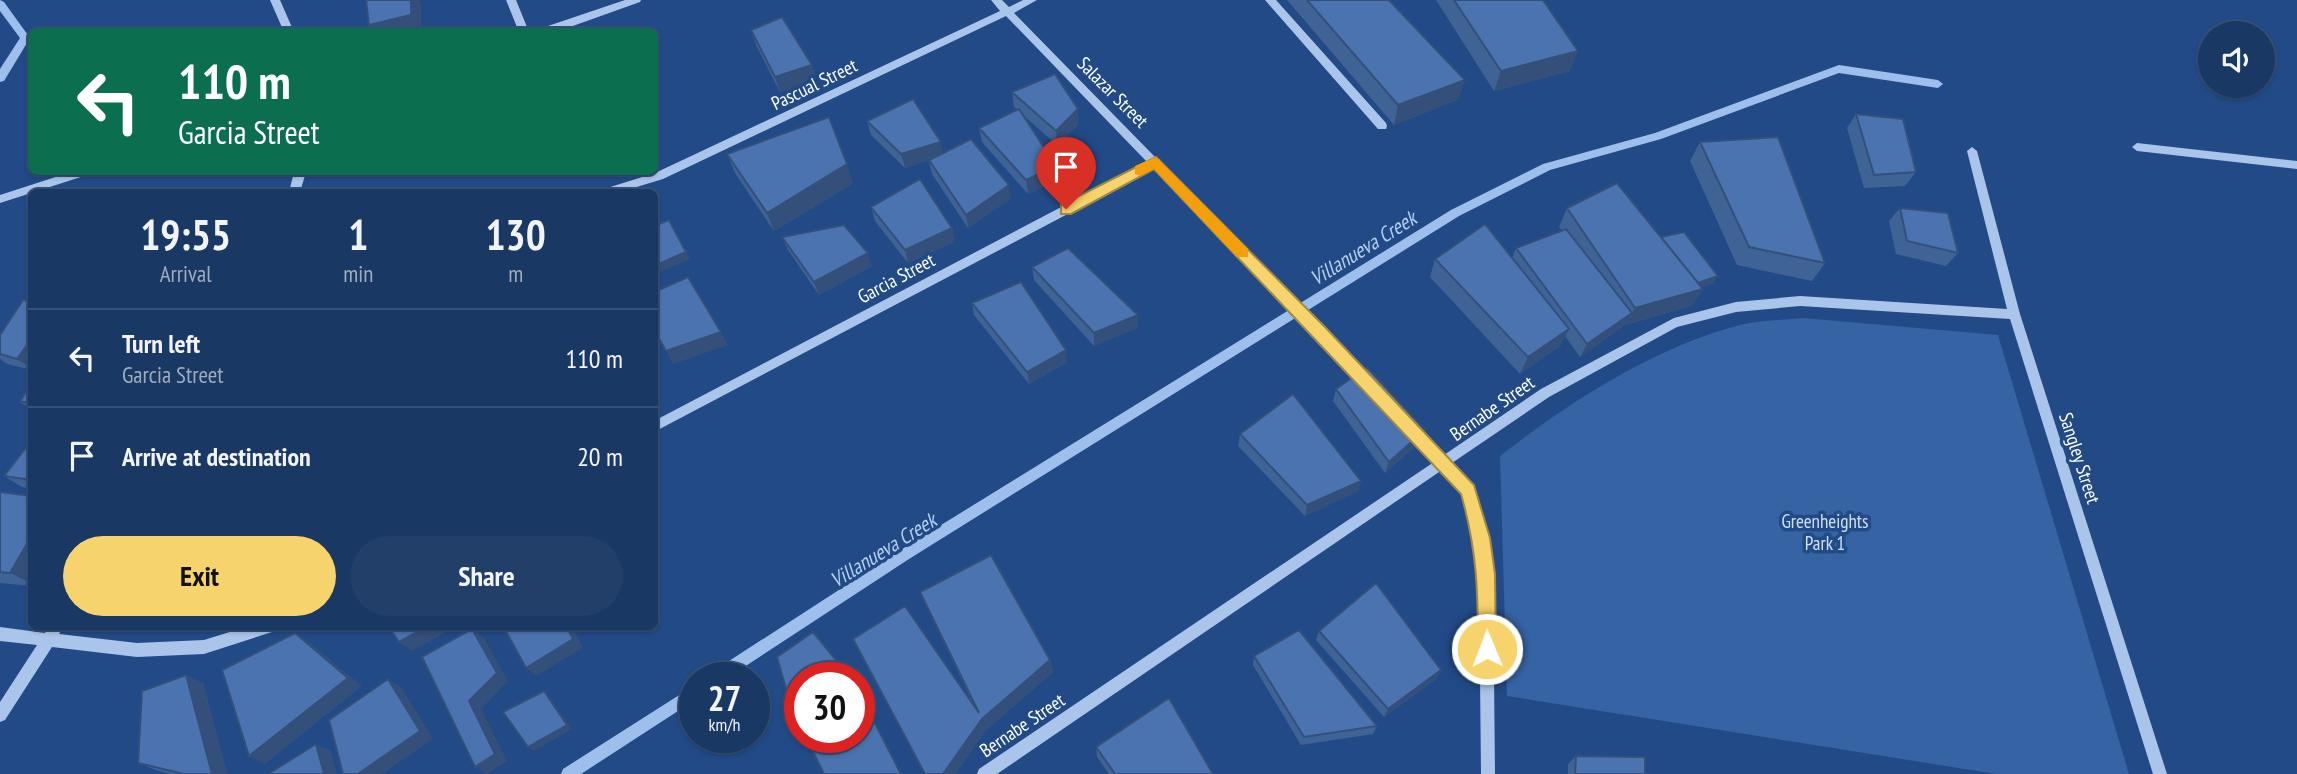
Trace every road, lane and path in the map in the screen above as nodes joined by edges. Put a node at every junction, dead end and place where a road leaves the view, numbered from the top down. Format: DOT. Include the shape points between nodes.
graph roads {
  1 [pos="275,0"];
  2 [pos="511,0"];
  3 [pos="636,0"];
  4 [pos="996,0"];
  5 [pos="1032,0"];
  6 [pos="1270,0"];
  7 [pos="1006,11"];
  8 [pos="287,28"];
  9 [pos="522,28"];
  10 [pos="555,28"];
  11 [pos="1382,125"];
  12 [pos="2137,147"];
  13 [pos="1972,151"];
  14 [pos="1156,162"];
  15 [pos="2297,165"];
  16 [pos="74,175"];
  17 [pos="31,189"];
  18 [pos="618,189"];
  19 [pos="28,190"];
  20 [pos="0,199"];
  21 [pos="2014,314"];
  22 [pos="1382,398"];
  23 [pos="1400,417"];
  24 [pos="658,425"];
  25 [pos="1445,464"];
  26 [pos="55,630"];
  27 [pos="259,630"];
  28 [pos="0,634"];
  29 [pos="48,642"];
  30 [pos="0,715"];
  31 [pos="984,774"];
  32 [pos="1488,774"];
  33 [pos="2160,774"];
  1 -- 8 [label="street"];
  2 -- 9 [label="street"];
  3 -- 10 [label="street"];
  4 -- 7 [label="street, Salazar Street"];
  5 -- 7 [label="street, Pascual Street"];
  6 -- 11 [label="street"];
  7 -- 14 [label="street, Salazar Street"];
  7 -- 18 [label="street, Pascual Street" via="659,176"];
  12 -- 15 [label="street"];
  13 -- 21 [label="street, Sangley Street"];
  14 -- 22 [label="street, Salazar Street"];
  14 -- 24 [label="street, Garcia Street"];
  16 -- 17 [label="street"];
  19 -- 20 [label="street"];
  21 -- 25 [label="street, Bernabe Street" via="1800,301 1736,307 1674,323 1545,393"];
  21 -- 33 [label="street, Sangley Street"];
  23 -- 25 [label="street"];
  25 -- 31 [label="street, Bernabe Street"];
  25 -- 32 [label="street" via="1468,490 1482,538"];
  26 -- 29 [label="street"];
  27 -- 29 [label="street" via="204,647 136,650"];
  28 -- 29 [label="street"];
  29 -- 30 [label="street"];
}
